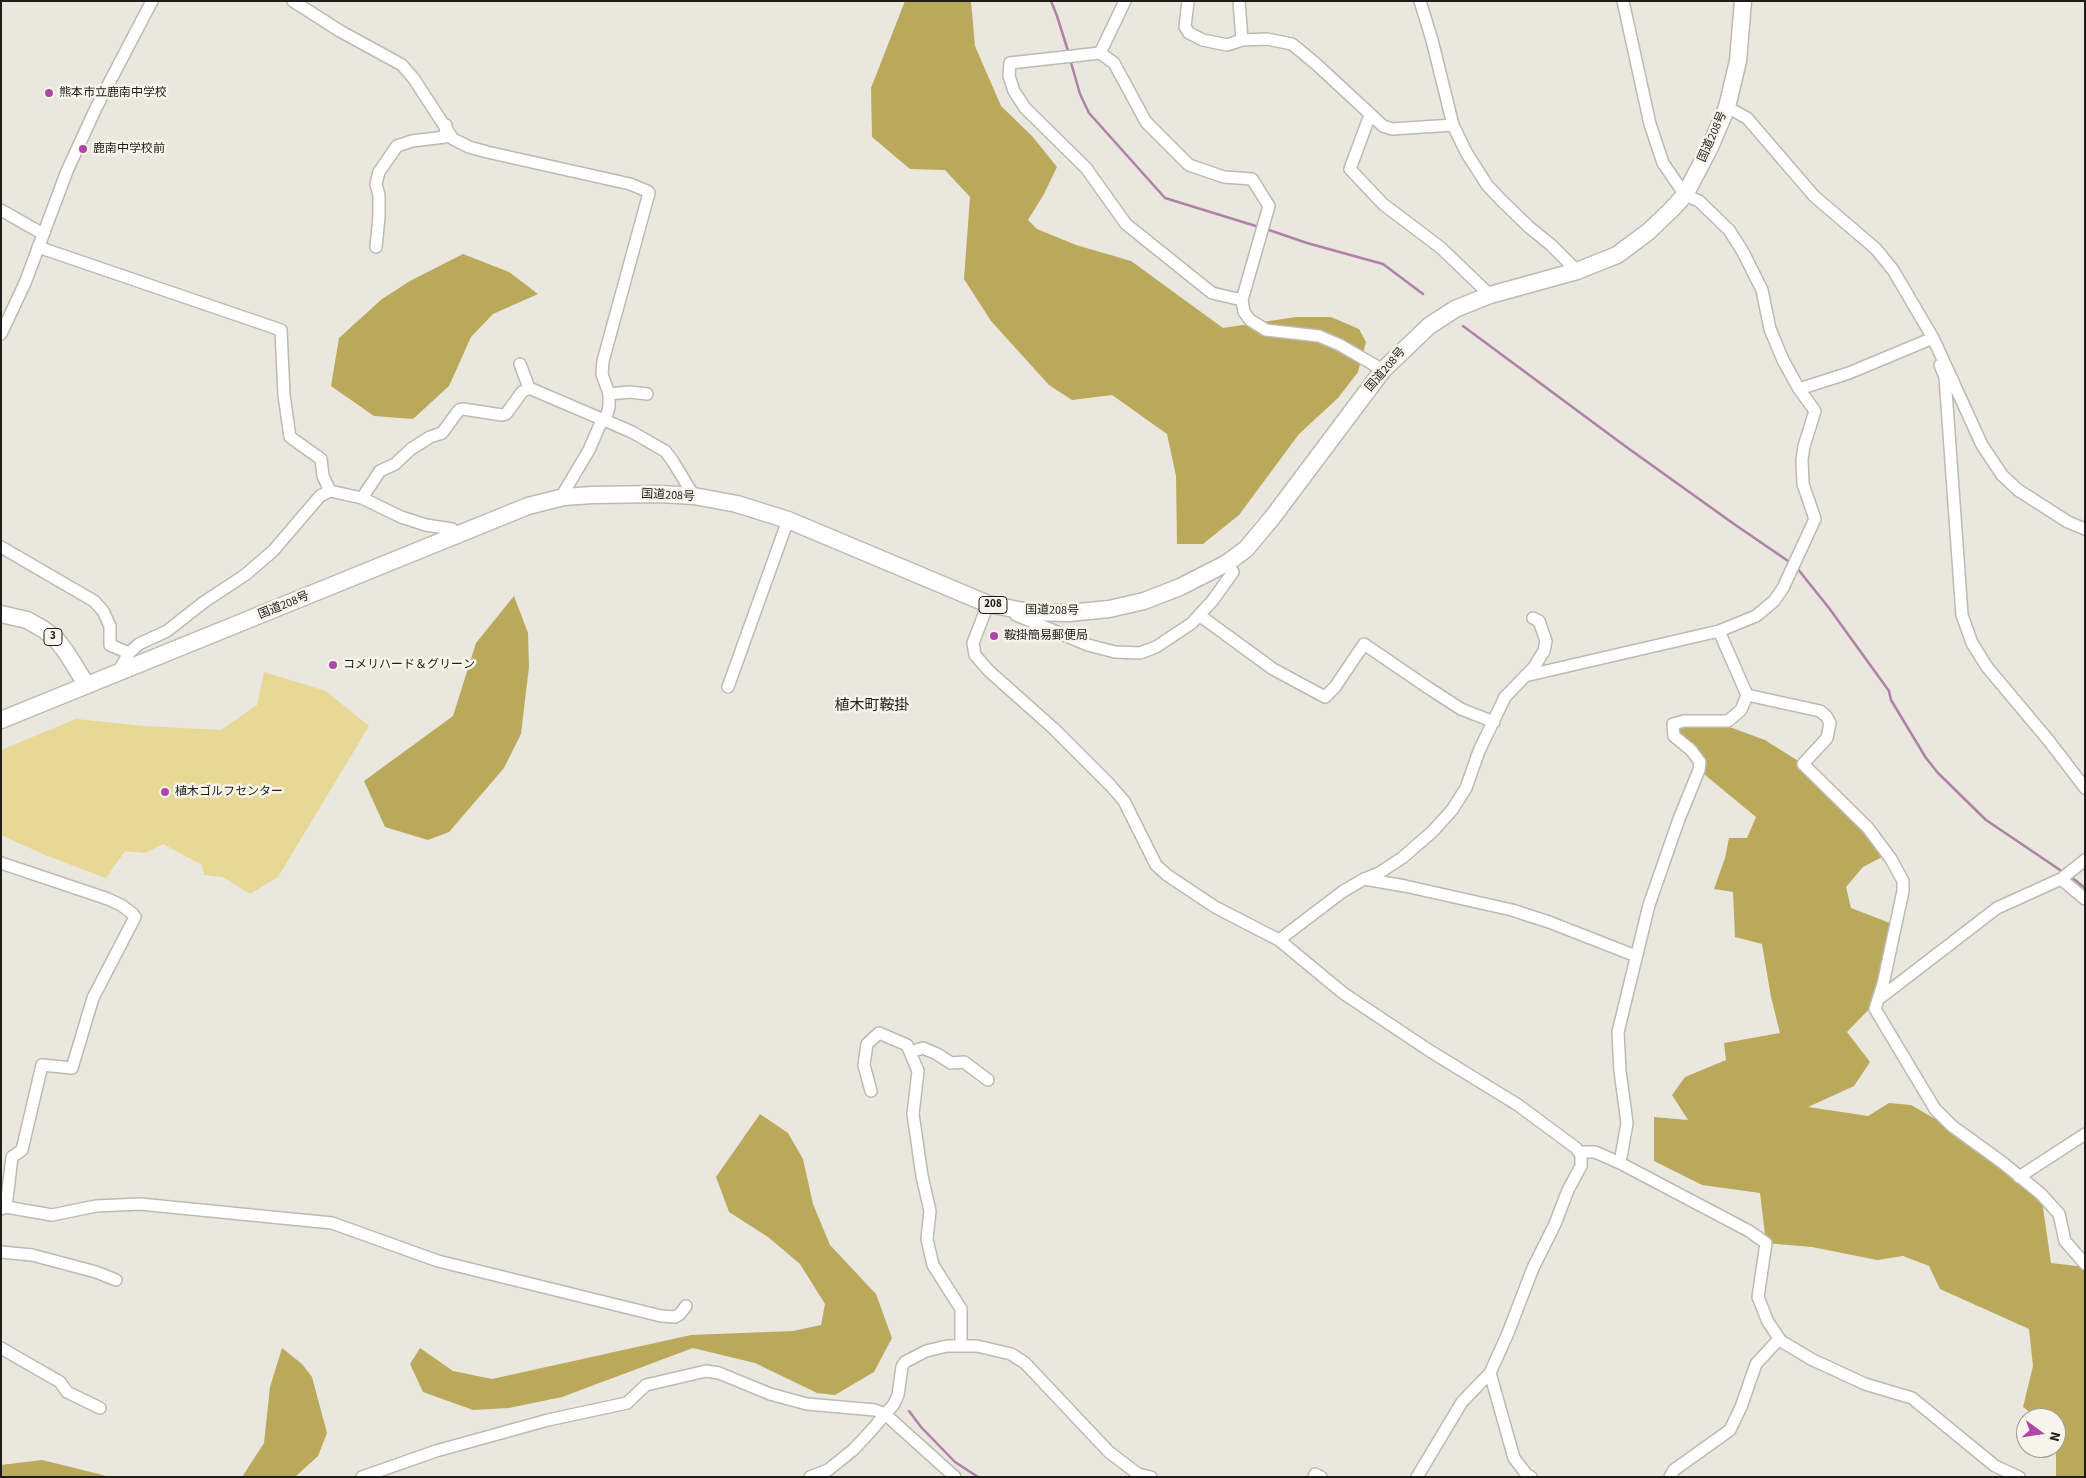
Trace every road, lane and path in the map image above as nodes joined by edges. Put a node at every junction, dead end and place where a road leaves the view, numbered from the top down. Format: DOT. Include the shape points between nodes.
graph roads {
  1 [pos="152,1"];
  2 [pos="293,1"];
  3 [pos="1126,1"];
  4 [pos="1188,1"];
  5 [pos="1239,1"];
  6 [pos="1420,1"];
  7 [pos="1623,1"];
  8 [pos="1742,1"];
  9 [pos="1242,40"];
  10 [pos="1100,53"];
  11 [pos="1727,107"];
  12 [pos="1370,116"];
  13 [pos="446,125"];
  14 [pos="1453,126"];
  15 [pos="1685,195"];
  16 [pos="1,210"];
  17 [pos="42,234"];
  18 [pos="38,247"];
  19 [pos="376,247"];
  20 [pos="1577,271"];
  21 [pos="1490,294"];
  22 [pos="1242,300"];
  23 [pos="1,334"];
  24 [pos="1932,339"];
  25 [pos="520,364"];
  26 [pos="1383,370"];
  27 [pos="528,388"];
  28 [pos="1799,389"];
  29 [pos="609,394"];
  30 [pos="646,394"];
  31 [pos="604,420"];
  32 [pos="330,491"];
  33 [pos="694,496"];
  34 [pos="564,497"];
  35 [pos="362,498"];
  36 [pos="788,520"];
  37 [pos="2085,529"];
  38 [pos="459,535"];
  39 [pos="1,547"];
  40 [pos="1226,564"];
  41 [pos="988,604"];
  42 [pos="1,614"];
  43 [pos="1199,615"];
  44 [pos="1533,618"];
  45 [pos="1719,632"];
  46 [pos="129,653"];
  47 [pos="117,674"];
  48 [pos="1524,676"];
  49 [pos="86,684"];
  50 [pos="728,687"];
  51 [pos="1747,695"];
  52 [pos="1,720"];
  53 [pos="1494,722"];
  54 [pos="2085,788"];
  55 [pos="2085,860"];
  56 [pos="1,863"];
  57 [pos="1364,879"];
  58 [pos="2061,879"];
  59 [pos="2085,899"];
  60 [pos="1279,940"];
  61 [pos="1636,956"];
  62 [pos="1877,1001"];
  63 [pos="910,1052"];
  64 [pos="988,1080"];
  65 [pos="871,1091"];
  66 [pos="2085,1134"];
  67 [pos="1579,1152"];
  68 [pos="1620,1163"];
  69 [pos="2019,1178"];
  70 [pos="4,1208"];
  71 [pos="1,1252"];
  72 [pos="2085,1264"];
  73 [pos="116,1280"];
  74 [pos="686,1306"];
  75 [pos="1779,1339"];
  76 [pos="961,1346"];
  77 [pos="1,1348"];
  78 [pos="1490,1373"];
  79 [pos="100,1408"];
  80 [pos="885,1414"];
  81 [pos="1528,1476"];
  82 [pos="362,1477"];
  83 [pos="810,1477"];
  84 [pos="955,1477"];
  85 [pos="1151,1477"];
  86 [pos="1314,1477"];
  87 [pos="1320,1477"];
  88 [pos="1416,1477"];
  89 [pos="1670,1477"];
  90 [pos="2019,1477"];
  1 -- 17 [label="street" via="96,108"];
  2 -- 13 [label="street" via="402,65"];
  3 -- 10 [label="street"];
  4 -- 9 [label="street" via="1184,27 1189,33 1203,40 1228,45"];
  5 -- 9 [label="street"];
  6 -- 14 [label="street"];
  7 -- 15 [label="street" via="1653,132 1663,163"];
  8 -- 11 [label="highway, 国道208号 / 208" via="1738,61"];
  9 -- 12 [label="street" via="1267,39 1292,44"];
  10 -- 22 [label="street" via="1114,63 1146,122 1189,165 1224,177 1252,179 1269,206"];
  10 -- 22 [label="street" via="1010,63 1008,76 1025,108 1086,168 1126,224 1212,293"];
  11 -- 15 [label="highway, 国道208号 / 208"];
  11 -- 24 [label="street" via="1747,118 1814,196 1876,249 1894,270"];
  12 -- 14 [label="street" via="1392,129"];
  12 -- 21 [label="street" via="1350,170 1383,204 1441,248"];
  13 -- 19 [label="street" via="445,137 397,146 379,172 376,184 379,194"];
  13 -- 29 [label="street" via="453,139 469,147 630,184 649,193 603,361 602,374"];
  14 -- 20 [label="street" via="1487,185"];
  15 -- 20 [label="highway, 国道208号 / 208" via="1648,232 1617,255"];
  15 -- 28 [label="street" via="1699,201 1729,230 1743,252 1762,290 1770,329"];
  16 -- 17 [label="street"];
  17 -- 18 [label="street"];
  18 -- 23 [label="street" via="25,284"];
  18 -- 32 [label="street" via="281,330 290,437 321,459"];
  20 -- 21 [label="highway, 国道208号 / 208"];
  21 -- 26 [label="highway, 国道208号 / 208" via="1455,309 1429,326"];
  22 -- 26 [label="street" via="1244,312 1250,320 1266,330 1319,336"];
  24 -- 28 [label="street" via="1849,373"];
  24 -- 37 [label="street" via="1982,445 2002,475 2018,490 2068,522"];
  24 -- 54 [label="street" via="1944,377 1962,616 1972,643 1987,667"];
  25 -- 27 [label="street"];
  26 -- 40 [label="highway, 国道208号 / 208" via="1272,518 1246,549"];
  27 -- 31 [label="street"];
  27 -- 35 [label="street" via="506,414 459,410 442,433 430,437 380,471"];
  28 -- 45 [label="street" via="1815,411 1802,460 1803,484 1815,519 1774,601 1756,616"];
  29 -- 30 [label="street"];
  29 -- 31 [label="street"];
  31 -- 33 [label="street" via="665,451"];
  31 -- 34 [label="street"];
  32 -- 35 [label="street"];
  32 -- 46 [label="street" via="320,496 273,551 245,575 167,631 139,644"];
  33 -- 34 [label="highway, 国道208号 / 208" via="592,494"];
  33 -- 36 [label="highway, 国道208号 / 208" via="737,504"];
  34 -- 38 [label="highway, 国道208号 / 208" via="528,506"];
  35 -- 38 [label="street" via="401,517 452,529"];
  36 -- 41 [label="highway, 国道208号 / 208"];
  36 -- 50 [label="street"];
  38 -- 47 [label="highway, 国道208号 / 208"];
  39 -- 46 [label="street" via="94,601 110,626 110,645"];
  40 -- 41 [label="highway, 国道208号 / 208" via="1144,601 1109,609 1029,612"];
  40 -- 43 [label="street" via="1233,572"];
  41 -- 43 [label="street" via="1088,645 1140,653 1156,648"];
  41 -- 60 [label="street" via="973,643 975,655 1124,801 1156,865 1215,907"];
  42 -- 49 [label="highway, 3" via="28,620 56,639"];
  43 -- 53 [label="street" via="1274,669 1325,697 1364,644 1461,709"];
  44 -- 48 [label="street" via="1539,620 1546,641 1534,667"];
  45 -- 48 [label="street"];
  45 -- 51 [label="street"];
  46 -- 47 [label="street"];
  47 -- 49 [label="highway, 国道208号 / 208"];
  48 -- 53 [label="street" via="1505,697"];
  49 -- 52 [label="highway, 国道208号 / 208"];
  51 -- 61 [label="street" via="1741,710 1728,721 1673,724 1674,736 1700,762 1699,770 1649,905"];
  51 -- 62 [label="street" via="1826,716 1830,723 1827,738 1802,764 1868,828 1903,881"];
  53 -- 57 [label="street" via="1466,788 1452,810 1402,858"];
  55 -- 58 [label="street"];
  56 -- 70 [label="street" via="108,899 135,917 93,998 72,1068 42,1065 22,1150 12,1157"];
  57 -- 60 [label="street"];
  57 -- 61 [label="street" via="1512,910"];
  58 -- 59 [label="street"];
  58 -- 62 [label="street" via="1997,908"];
  60 -- 67 [label="street" via="1343,993 1518,1105"];
  61 -- 68 [label="street" via="1618,1032 1627,1123"];
  62 -- 69 [label="street" via="1875,1009 1935,1109"];
  63 -- 64 [label="street" via="923,1048 951,1063 964,1062"];
  63 -- 65 [label="street" via="907,1045 879,1033 867,1044 864,1065"];
  63 -- 76 [label="street" via="918,1071 913,1114 930,1211 927,1239 933,1265 961,1309"];
  66 -- 69 [label="street"];
  67 -- 68 [label="street" via="1595,1152"];
  67 -- 78 [label="street" via="1581,1166 1533,1268"];
  68 -- 75 [label="street" via="1750,1231 1766,1243 1758,1297"];
  69 -- 72 [label="street" via="2041,1194 2058,1214 2065,1241"];
  70 -- 74 [label="street" via="52,1215 96,1206 140,1204 332,1223 438,1261 661,1316 675,1317"];
  71 -- 73 [label="street" via="32,1255"];
  75 -- 89 [label="street" via="1756,1364 1730,1430 1674,1470"];
  75 -- 90 [label="street" via="1811,1359 1865,1384 1912,1398 1995,1466"];
  76 -- 80 [label="street" via="926,1351 905,1362 898,1394"];
  76 -- 85 [label="street" via="977,1346 1011,1354 1025,1363 1109,1452 1138,1474"];
  77 -- 79 [label="street" via="60,1382 67,1392"];
  78 -- 81 [label="street" via="1514,1458"];
  78 -- 88 [label="street" via="1462,1402"];
  80 -- 82 [label="street" via="875,1410 807,1404 706,1371 646,1385 627,1402 436,1451"];
  80 -- 83 [label="street" via="853,1450 828,1470"];
  80 -- 84 [label="street"];
  86 -- 87 [label="street" via="1315,1474"];
}
